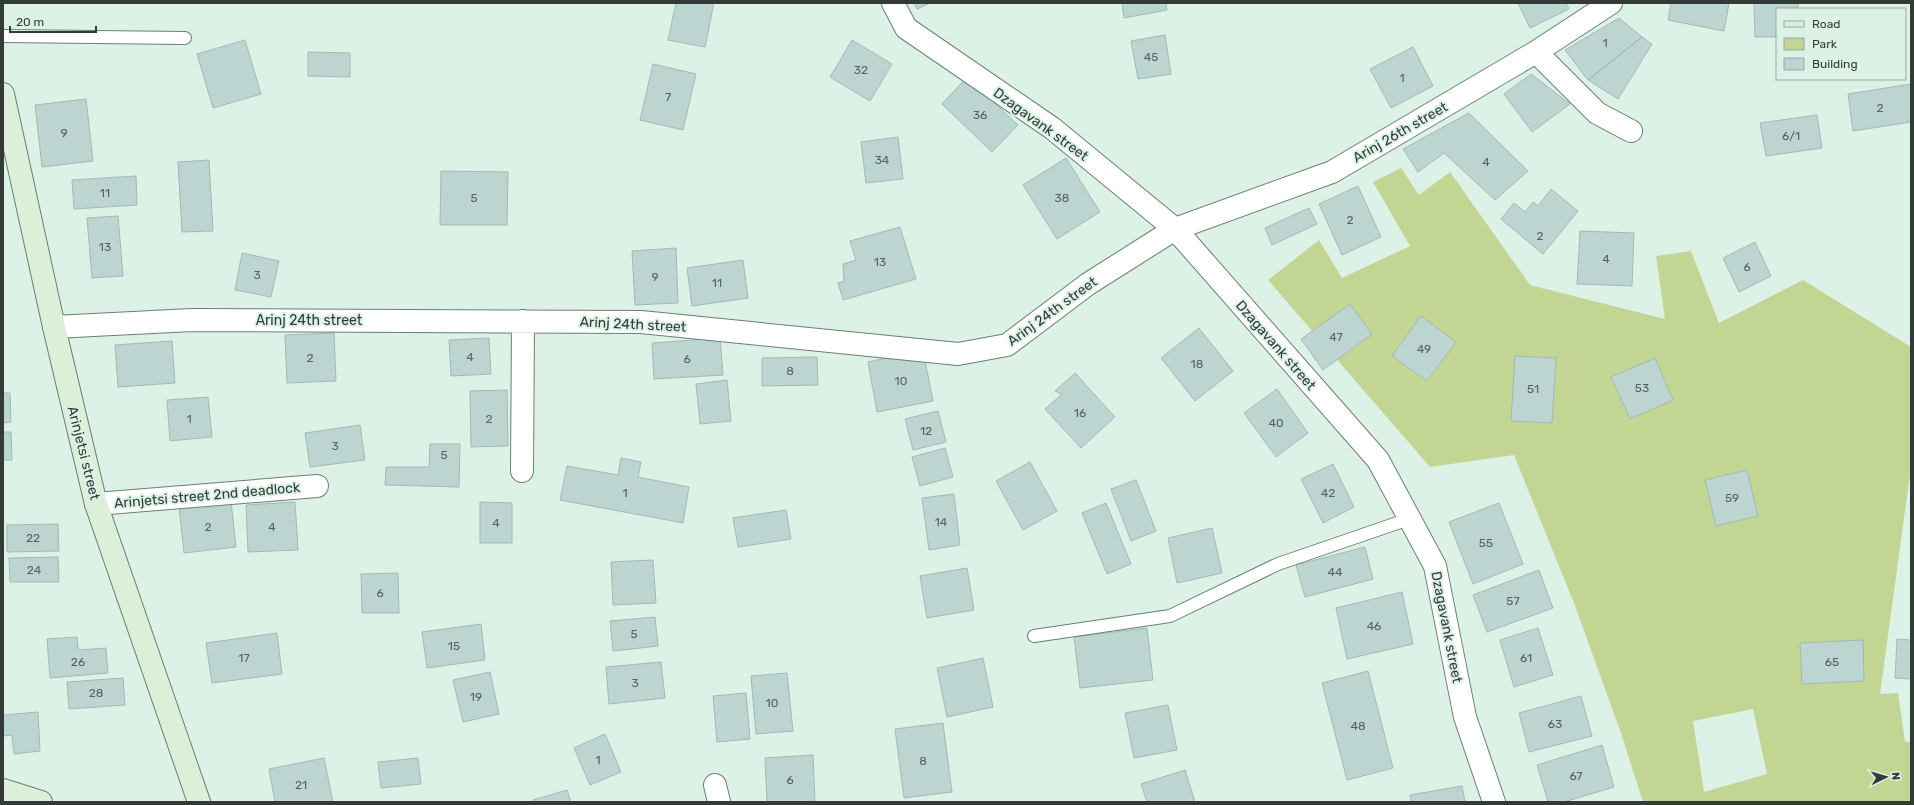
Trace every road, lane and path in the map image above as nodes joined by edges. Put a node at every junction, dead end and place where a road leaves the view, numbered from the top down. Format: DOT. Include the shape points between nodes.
graph roads {
  1 [pos="893,3"];
  2 [pos="1611,3"];
  3 [pos="3,36"];
  4 [pos="185,38"];
  5 [pos="1536,52"];
  6 [pos="3,94"];
  7 [pos="1631,131"];
  8 [pos="1175,229"];
  9 [pos="523,322"];
  10 [pos="54,327"];
  11 [pos="522,471"];
  12 [pos="318,486"];
  13 [pos="96,504"];
  14 [pos="1409,518"];
  15 [pos="1034,636"];
  16 [pos="3,790"];
  17 [pos="41,802"];
  18 [pos="199,802"];
  19 [pos="1494,802"];
  1 -- 8 [label="street, Dzagavank street" via="906,28 1052,128"];
  2 -- 5 [label="street, Arinj 26th street"];
  3 -- 4 [label="lane"];
  5 -- 7 [label="street" via="1598,113"];
  5 -- 8 [label="street, Arinj 26th street" via="1332,172"];
  6 -- 10 [label="street, Arinjetsi street"];
  8 -- 9 [label="street, Arinj 24th street" via="1088,284 1007,345 958,354 641,322"];
  8 -- 14 [label="street, Dzagavank street" via="1378,460"];
  9 -- 10 [label="street, Arinj 24th street" via="192,320"];
  9 -- 11 [label="street"];
  10 -- 13 [label="street, Arinjetsi street"];
  12 -- 13 [label="street, Arinjetsi street 2nd deadlock"];
  13 -- 18 [label="street, Arinjetsi street"];
  14 -- 15 [label="lane" via="1278,564 1170,616"];
  14 -- 19 [label="street, Dzagavank street" via="1435,566 1465,717"];
  16 -- 17 [label="street"];
}
